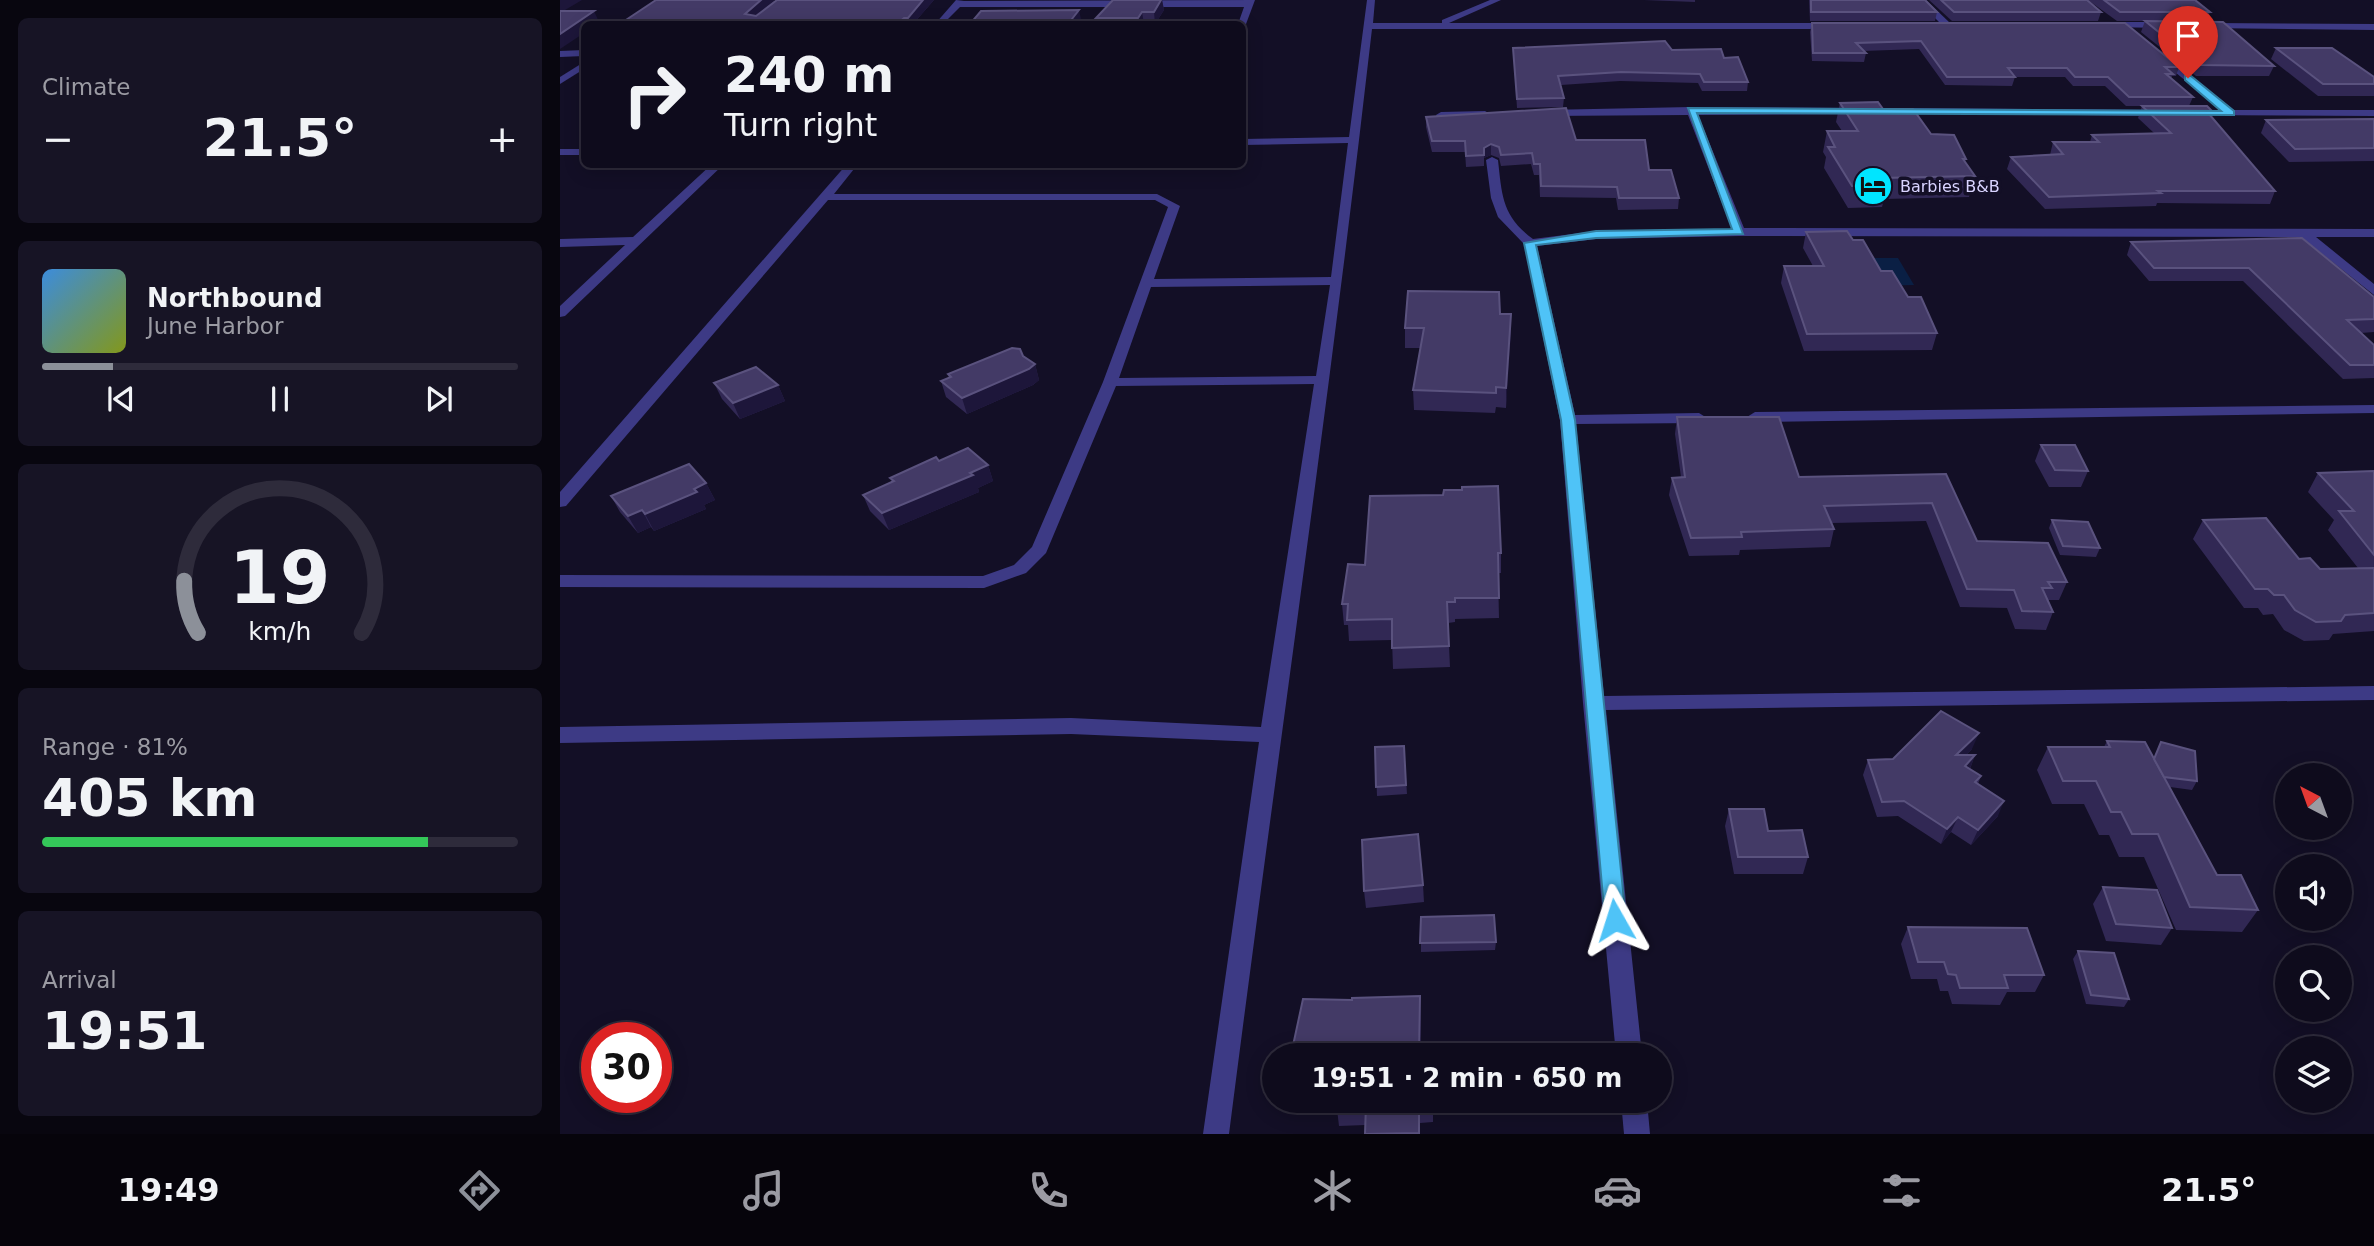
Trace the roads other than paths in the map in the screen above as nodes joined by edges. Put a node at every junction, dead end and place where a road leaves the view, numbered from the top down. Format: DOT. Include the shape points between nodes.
graph roads {
  1 [pos="1371,0"];
  2 [pos="1497,0"];
  3 [pos="1921,0"];
  4 [pos="960,2"];
  5 [pos="1250,2"];
  6 [pos="942,21"];
  7 [pos="1243,21"];
  8 [pos="2100,21"];
  9 [pos="2118,25"];
  10 [pos="1367,26"];
  11 [pos="1435,26"];
  12 [pos="1850,26"];
  13 [pos="1933,26"];
  14 [pos="1947,26"];
  15 [pos="1961,26"];
  16 [pos="2179,26"];
  17 [pos="2193,26"];
  18 [pos="2374,27"];
  19 [pos="2134,34"];
  20 [pos="2155,52"];
  21 [pos="581,53"];
  22 [pos="560,54"];
  23 [pos="581,67"];
  24 [pos="560,81"];
  25 [pos="1691,110"];
  26 [pos="1871,111"];
  27 [pos="1885,111"];
  28 [pos="1538,113"];
  29 [pos="2231,113"];
  30 [pos="2374,113"];
  31 [pos="1496,114"];
  32 [pos="1441,115"];
  33 [pos="1352,140"];
  34 [pos="1246,142"];
  35 [pos="560,152"];
  36 [pos="581,152"];
  37 [pos="1492,160"];
  38 [pos="715,168"];
  39 [pos="850,168"];
  40 [pos="825,197"];
  41 [pos="1739,232"];
  42 [pos="2304,233"];
  43 [pos="2374,233"];
  44 [pos="639,241"];
  45 [pos="560,243"];
  46 [pos="1530,243"];
  47 [pos="1337,281"];
  48 [pos="1146,283"];
  49 [pos="2374,291"];
  50 [pos="560,313"];
  51 [pos="1323,380"];
  52 [pos="1111,382"];
  53 [pos="2374,409"];
  54 [pos="1568,420"];
  55 [pos="560,502"];
  56 [pos="560,581"];
  57 [pos="2374,693"];
  58 [pos="1593,703"];
  59 [pos="560,735"];
  60 [pos="1270,735"];
  61 [pos="1628,1043"];
  62 [pos="1635,1113"];
  63 [pos="1216,1134"];
  64 [pos="1637,1134"];
  1 -- 10 [label="street"];
  2 -- 11 [label="street"];
  3 -- 14 [label="street"];
  4 -- 5 [label="street"];
  4 -- 6 [label="street"];
  5 -- 7 [label="street"];
  8 -- 9 [label="street"];
  9 -- 16 [label="street"];
  9 -- 19 [label="street"];
  10 -- 11 [label="street"];
  10 -- 33 [label="street"];
  11 -- 12 [label="street"];
  13 -- 14 [label="street"];
  14 -- 15 [label="street"];
  17 -- 18 [label="street"];
  20 -- 29 [label="street"];
  21 -- 22 [label="street"];
  23 -- 24 [label="street"];
  25 -- 26 [label="street"];
  25 -- 28 [label="street"];
  25 -- 41 [label="street"];
  27 -- 29 [label="street"];
  29 -- 30 [label="street"];
  31 -- 32 [label="street"];
  33 -- 34 [label="street"];
  33 -- 47 [label="street"];
  35 -- 36 [label="street"];
  37 -- 46 [label="street" via="1498,212"];
  38 -- 44 [label="street"];
  39 -- 40 [label="street"];
  40 -- 48 [label="street" via="1163,198 1174,206"];
  40 -- 55 [label="street"];
  41 -- 42 [label="street"];
  41 -- 46 [label="street" via="1596,235"];
  42 -- 43 [label="street"];
  42 -- 49 [label="street"];
  44 -- 45 [label="street"];
  44 -- 50 [label="street"];
  46 -- 54 [label="street"];
  47 -- 48 [label="street"];
  47 -- 51 [label="street"];
  48 -- 52 [label="street"];
  51 -- 52 [label="street"];
  51 -- 60 [label="street"];
  52 -- 56 [label="street" via="1040,549 1020,569 1003,577 984,582"];
  53 -- 54 [label="street"];
  54 -- 58 [label="street"];
  57 -- 58 [label="street"];
  58 -- 61 [label="street"];
  59 -- 60 [label="street" via="1071,726"];
  60 -- 63 [label="street"];
  62 -- 64 [label="street"];
}
